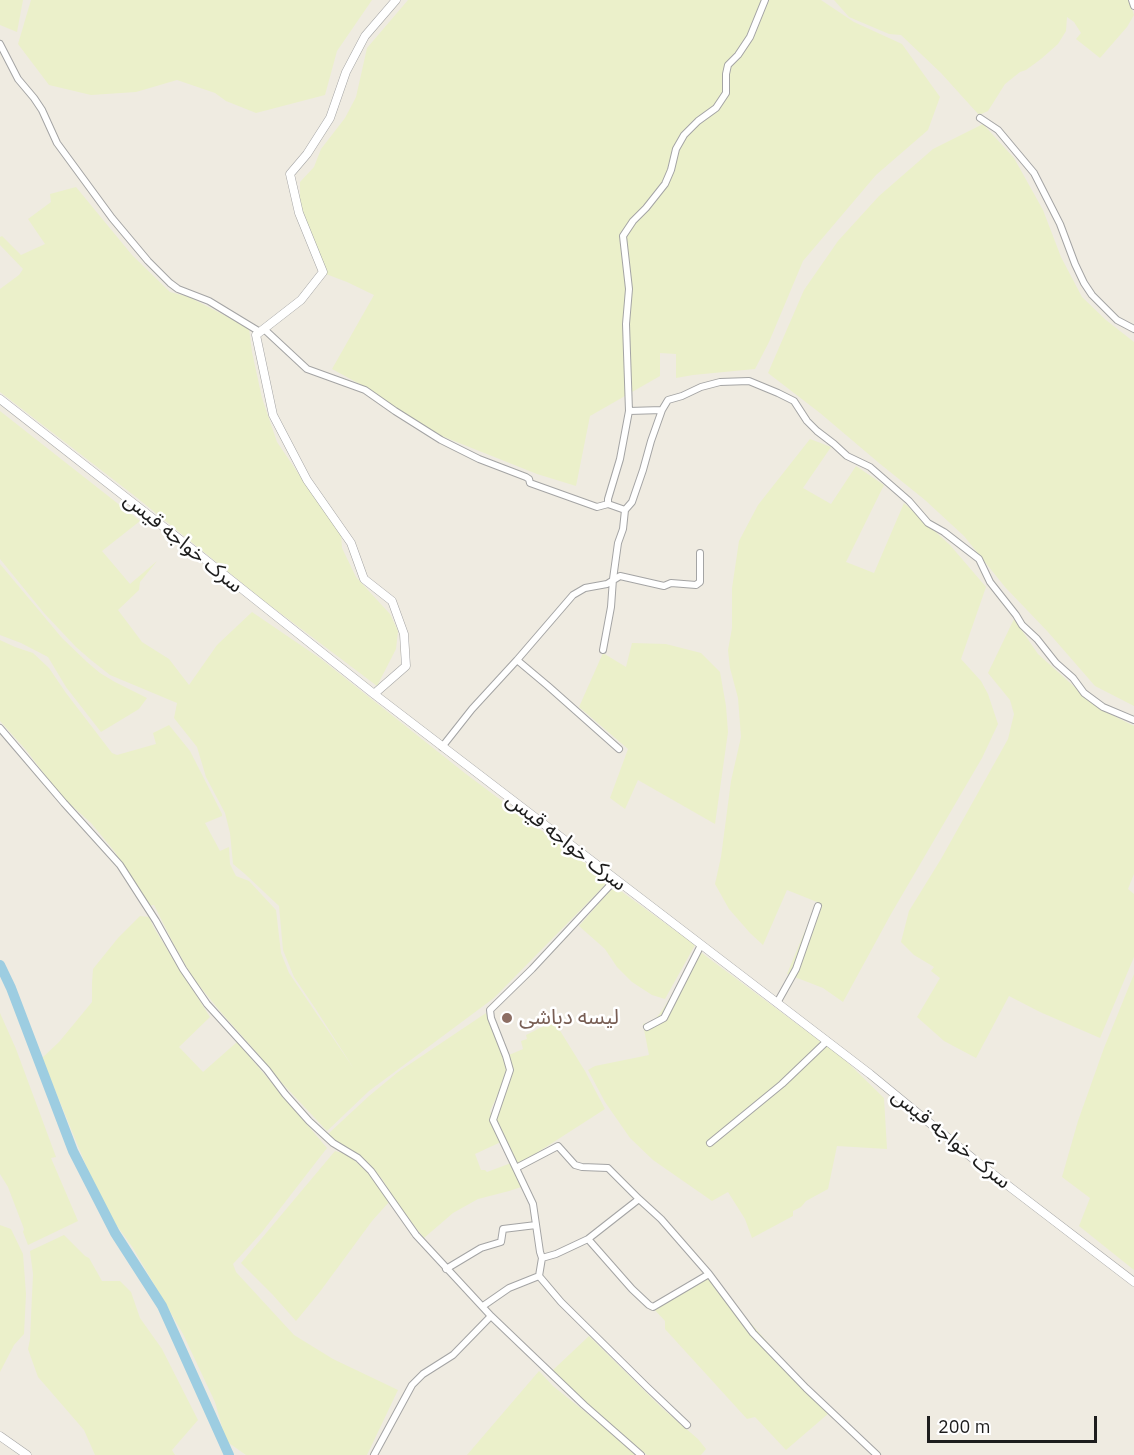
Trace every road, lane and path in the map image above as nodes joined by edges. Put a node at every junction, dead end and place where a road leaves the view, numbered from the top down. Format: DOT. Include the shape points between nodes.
graph roads {
  1 [pos="396,0"];
  2 [pos="765,0"];
  3 [pos="1132,0"];
  4 [pos="1134,6"];
  5 [pos="0,44"];
  6 [pos="980,118"];
  7 [pos="1134,329"];
  8 [pos="262,331"];
  9 [pos="0,399"];
  10 [pos="662,410"];
  11 [pos="628,411"];
  12 [pos="608,504"];
  13 [pos="625,510"];
  14 [pos="700,553"];
  15 [pos="613,579"];
  16 [pos="603,650"];
  17 [pos="517,660"];
  18 [pos="374,694"];
  19 [pos="1134,720"];
  20 [pos="0,728"];
  21 [pos="442,747"];
  22 [pos="619,749"];
  23 [pos="615,880"];
  24 [pos="818,906"];
  25 [pos="701,945"];
  26 [pos="777,1003"];
  27 [pos="647,1028"];
  28 [pos="827,1041"];
  29 [pos="710,1143"];
  30 [pos="516,1168"];
  31 [pos="639,1199"];
  32 [pos="536,1225"];
  33 [pos="588,1239"];
  34 [pos="542,1257"];
  35 [pos="446,1269"];
  36 [pos="709,1274"];
  37 [pos="539,1276"];
  38 [pos="1134,1282"];
  39 [pos="483,1306"];
  40 [pos="491,1316"];
  41 [pos="687,1425"];
  42 [pos="0,1436"];
  43 [pos="27,1455"];
  44 [pos="374,1455"];
  45 [pos="641,1455"];
  46 [pos="877,1455"];
  1 -- 8 [label="street" via="365,36 346,72 330,118 290,174 299,213 323,272 301,300"];
  2 -- 11 [label="street" via="750,37 728,65 726,93 716,108 684,135 664,184 623,236 629,289"];
  3 -- 4 [label="street"];
  5 -- 8 [label="street" via="18,80 42,110 57,142 148,261 178,289"];
  6 -- 7 [label="street" via="1007,138 1034,173 1092,296 1117,320"];
  8 -- 12 [label="street" via="307,369 365,390 441,440 479,459 526,477 530,483 597,507"];
  8 -- 18 [label="street" via="256,335 273,415 307,480 351,543 364,579 392,601 404,634 405,666"];
  9 -- 18 [label="street, سرک خواجه قیس"];
  10 -- 11 [label="street"];
  10 -- 13 [label="street" via="632,502"];
  10 -- 19 [label="street" via="668,400 720,382 749,381 794,401 817,431 847,456 870,467 909,501 927,523 979,559 990,582 1022,625 1092,700"];
  11 -- 12 [label="street"];
  12 -- 13 [label="street"];
  13 -- 15 [label="street"];
  14 -- 15 [label="street" via="700,582 696,585 664,586 620,576"];
  15 -- 16 [label="street"];
  15 -- 17 [label="street" via="573,595"];
  17 -- 21 [label="street"];
  17 -- 22 [label="street"];
  18 -- 21 [label="street, سرک خواجه قیس"];
  20 -- 35 [label="street" via="120,865 207,1004 309,1121 371,1171 416,1235"];
  21 -- 23 [label="street, سرک خواجه قیس"];
  23 -- 25 [label="street, سرک خواجه قیس"];
  23 -- 30 [label="street" via="490,1010 510,1070 494,1120"];
  24 -- 26 [label="street" via="796,969"];
  25 -- 26 [label="street, سرک خواجه قیس"];
  25 -- 27 [label="street" via="664,1018"];
  26 -- 28 [label="street, سرک خواجه قیس"];
  28 -- 29 [label="street"];
  28 -- 38 [label="street, سرک خواجه قیس"];
  30 -- 31 [label="street" via="558,1146 575,1165 608,1168"];
  30 -- 32 [label="street" via="533,1204"];
  31 -- 33 [label="street"];
  31 -- 36 [label="street"];
  32 -- 34 [label="street"];
  32 -- 35 [label="street" via="503,1229 501,1242 481,1248"];
  33 -- 34 [label="street"];
  33 -- 36 [label="street" via="653,1307"];
  34 -- 37 [label="street"];
  35 -- 39 [label="street"];
  36 -- 46 [label="street" via="753,1333"];
  37 -- 39 [label="street" via="509,1288"];
  37 -- 41 [label="street"];
  39 -- 40 [label="street"];
  40 -- 44 [label="street" via="453,1355 411,1385"];
  40 -- 45 [label="street"];
  42 -- 43 [label="street"];
}
